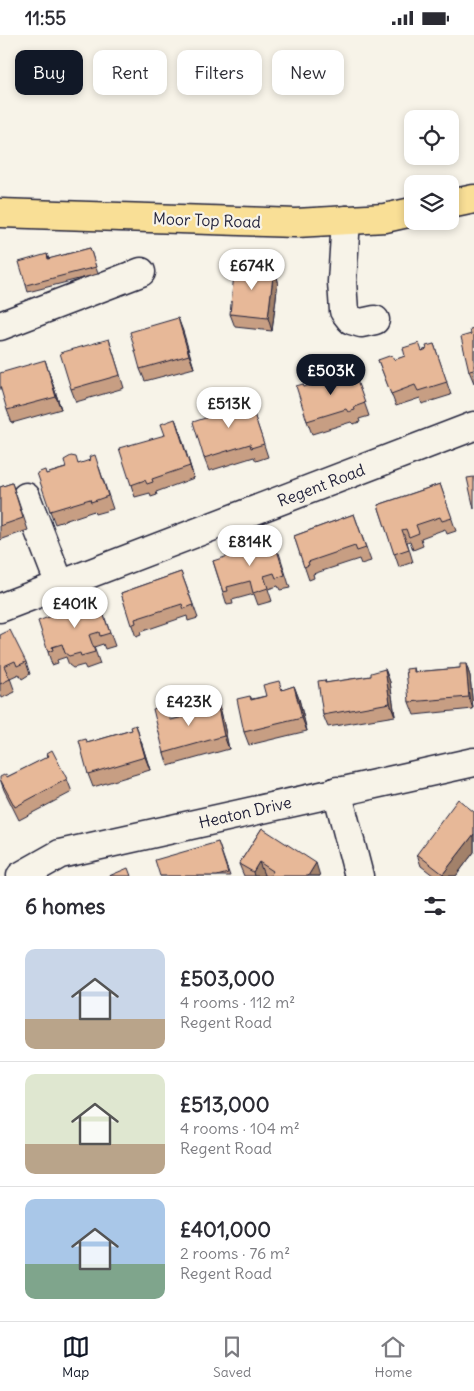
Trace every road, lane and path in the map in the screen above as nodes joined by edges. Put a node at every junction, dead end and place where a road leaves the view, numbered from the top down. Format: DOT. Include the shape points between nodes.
graph roads {
  1 [pos="474,199"];
  2 [pos="459,202"];
  3 [pos="0,213"];
  4 [pos="404,213"];
  5 [pos="346,220"];
  6 [pos="141,273"];
  7 [pos="375,320"];
  8 [pos="0,327"];
  9 [pos="474,426"];
  10 [pos="26,497"];
  11 [pos="60,585"];
  12 [pos="0,608"];
  13 [pos="474,762"];
  14 [pos="337,791"];
  15 [pos="21,876"];
  16 [pos="359,876"];
  1 -- 2 [label="main road"];
  3 -- 5 [label="main road, Moor Top Road" via="296,223"];
  4 -- 5 [label="main road, Moor Top Road"];
  5 -- 7 [label="street" via="342,282 344,311 350,320 360,323"];
  6 -- 8 [label="street"];
  9 -- 11 [label="street, Regent Road"];
  10 -- 11 [label="street"];
  11 -- 12 [label="street, Regent Road"];
  13 -- 14 [label="street, Heaton Drive"];
  14 -- 15 [label="street, Heaton Drive" via="60,854"];
  14 -- 16 [label="street"];
}
